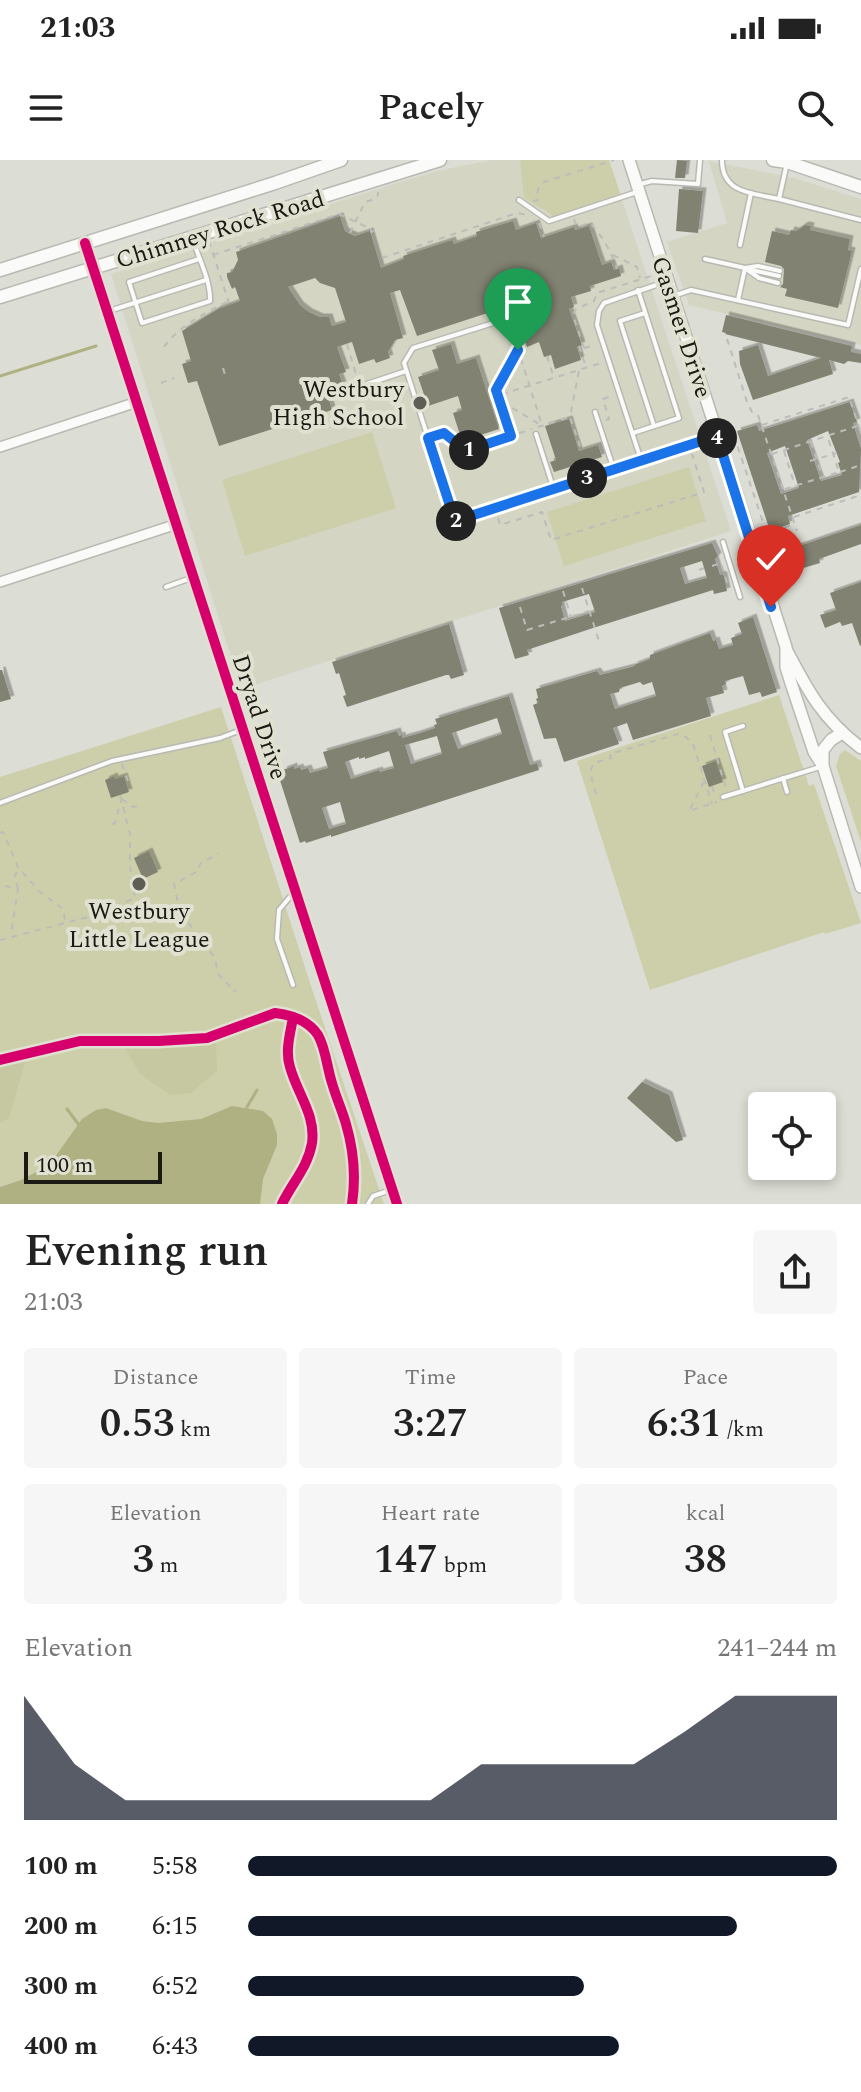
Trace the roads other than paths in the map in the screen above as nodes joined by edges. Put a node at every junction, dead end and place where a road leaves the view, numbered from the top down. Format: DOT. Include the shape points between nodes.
graph roads {
  1 [pos="341,160"];
  2 [pos="440,160"];
  3 [pos="629,160"];
  4 [pos="700,160"];
  5 [pos="722,160"];
  6 [pos="773,160"];
  7 [pos="787,161"];
  8 [pos="275,183"];
  9 [pos="861,187"];
  10 [pos="638,188"];
  11 [pos="751,193"];
  12 [pos="779,199"];
  13 [pos="519,200"];
  14 [pos="283,210"];
  15 [pos="861,220"];
  16 [pos="192,237"];
  17 [pos="85,243"];
  18 [pos="740,245"];
  19 [pos="199,259"];
  20 [pos="705,259"];
  21 [pos="93,268"];
  22 [pos="745,268"];
  23 [pos="861,269"];
  24 [pos="0,270"];
  25 [pos="206,280"];
  26 [pos="668,281"];
  27 [pos="638,290"];
  28 [pos="672,296"];
  29 [pos="0,297"];
  30 [pos="738,300"];
  31 [pos="135,302"];
  32 [pos="524,306"];
  33 [pos="108,311"];
  34 [pos="645,313"];
  35 [pos="406,371"];
  36 [pos="346,391"];
  37 [pos="137,402"];
  38 [pos="595,412"];
  39 [pos="654,426"];
  40 [pos="633,433"];
  41 [pos="536,434"];
  42 [pos="717,436"];
  43 [pos="0,447"];
  44 [pos="641,461"];
  45 [pos="614,470"];
  46 [pos="554,489"];
  47 [pos="455,521"];
  48 [pos="177,524"];
  49 [pos="442,525"];
  50 [pos="723,542"];
  51 [pos="194,577"];
  52 [pos="0,582"];
  53 [pos="166,587"];
  54 [pos="740,597"];
  55 [pos="786,647"];
  56 [pos="743,726"];
  57 [pos="243,729"];
  58 [pos="842,733"];
  59 [pos="861,748"];
  60 [pos="823,766"];
  61 [pos="783,778"];
  62 [pos="743,791"];
  63 [pos="787,792"];
  64 [pos="726,796"];
  65 [pos="0,803"];
  66 [pos="861,887"];
  67 [pos="295,890"];
  68 [pos="293,985"];
  69 [pos="393,1190"];
  70 [pos="368,1204"];
  71 [pos="397,1204"];
  1 -- 8 [label="main road, Chimney Rock Road"];
  2 -- 14 [label="main road, Chimney Rock Road"];
  3 -- 10 [label="street, Gasmer Drive"];
  4 -- 10 [label="lane" via="698,184 652,181"];
  5 -- 11 [label="lane" via="729,183"];
  6 -- 7 [label="main road"];
  7 -- 9 [label="main road"];
  7 -- 12 [label="lane"];
  8 -- 14 [label="main road"];
  8 -- 17 [label="main road, Chimney Rock Road"];
  10 -- 13 [label="lane" via="549,221"];
  10 -- 26 [label="street, Gasmer Drive"];
  11 -- 12 [label="lane"];
  11 -- 18 [label="lane"];
  12 -- 15 [label="lane"];
  14 -- 16 [label="main road, Chimney Rock Road"];
  16 -- 19 [label="lane"];
  16 -- 21 [label="main road, Chimney Rock Road"];
  17 -- 21 [label="street, Dryad Drive"];
  17 -- 24 [label="main road, Chimney Rock Road"];
  19 -- 25 [label="lane"];
  19 -- 31 [label="lane" via="129,282"];
  20 -- 22 [label="lane"];
  21 -- 29 [label="main road, Chimney Rock Road"];
  21 -- 33 [label="street, Dryad Drive"];
  22 -- 22 [label="lane" via="758,266 779,277 759,278"];
  22 -- 30 [label="lane"];
  23 -- 30 [label="lane" via="848,325"];
  25 -- 31 [label="lane"];
  25 -- 31 [label="lane" via="210,301 142,323"];
  26 -- 27 [label="lane"];
  26 -- 28 [label="street, Gasmer Drive"];
  27 -- 34 [label="lane"];
  27 -- 40 [label="lane" via="604,303 597,325"];
  28 -- 30 [label="lane" via="691,290"];
  28 -- 42 [label="street, Gasmer Drive"];
  31 -- 33 [label="lane"];
  32 -- 35 [label="lane" via="509,311 503,320 413,348 404,363"];
  33 -- 37 [label="street, Dryad Drive"];
  34 -- 39 [label="lane" via="679,418"];
  34 -- 39 [label="lane" via="620,321"];
  35 -- 36 [label="lane"];
  35 -- 47 [label="lane"];
  37 -- 43 [label="street"];
  37 -- 48 [label="street, Dryad Drive"];
  38 -- 45 [label="lane"];
  39 -- 40 [label="lane"];
  40 -- 44 [label="lane"];
  41 -- 46 [label="lane"];
  42 -- 44 [label="street"];
  42 -- 55 [label="street, Gasmer Drive"];
  44 -- 45 [label="street"];
  45 -- 46 [label="street"];
  46 -- 47 [label="street"];
  47 -- 49 [label="street"];
  48 -- 51 [label="street, Dryad Drive"];
  48 -- 52 [label="street"];
  50 -- 54 [label="lane"];
  51 -- 53 [label="lane"];
  51 -- 57 [label="street, Dryad Drive"];
  55 -- 58 [label="street" via="809,693"];
  55 -- 60 [label="street, Gasmer Drive" via="786,667"];
  56 -- 62 [label="lane" via="725,732"];
  57 -- 65 [label="lane" via="121,760"];
  57 -- 67 [label="street, Dryad Drive"];
  58 -- 59 [label="street"];
  58 -- 60 [label="street" via="823,750"];
  60 -- 61 [label="lane"];
  60 -- 66 [label="street, Gasmer Drive"];
  61 -- 62 [label="lane"];
  61 -- 63 [label="lane"];
  62 -- 64 [label="lane"];
  67 -- 68 [label="lane" via="279,910 277,939"];
  67 -- 69 [label="street, Dryad Drive"];
  69 -- 70 [label="lane" via="373,1196"];
  69 -- 71 [label="street, Dryad Drive"];
}
